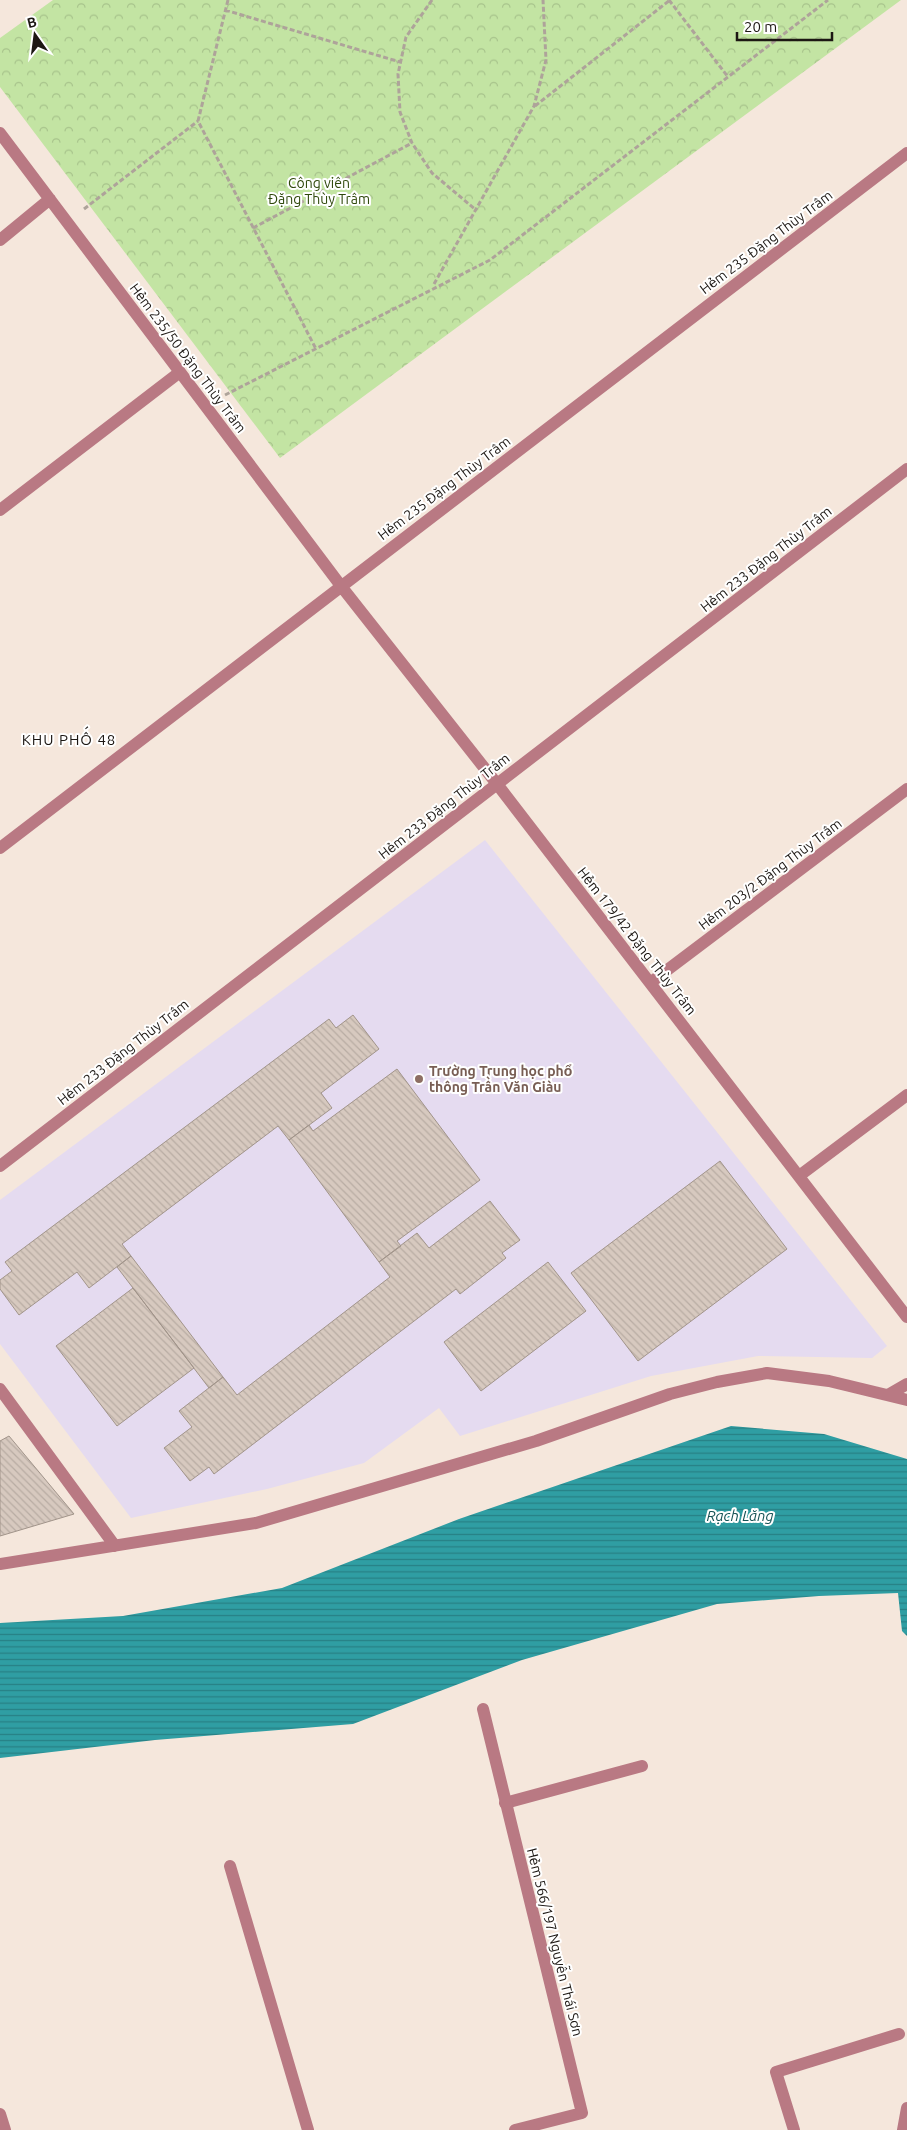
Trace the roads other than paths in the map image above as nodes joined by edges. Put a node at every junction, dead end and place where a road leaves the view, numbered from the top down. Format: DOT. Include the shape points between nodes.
graph roads {
  1 [pos="0,132"];
  2 [pos="907,153"];
  3 [pos="50,200"];
  4 [pos="0,240"];
  5 [pos="180,372"];
  6 [pos="907,470"];
  7 [pos="0,510"];
  8 [pos="341,586"];
  9 [pos="497,784"];
  10 [pos="907,789"];
  11 [pos="0,848"];
  12 [pos="650,983"];
  13 [pos="907,1095"];
  14 [pos="0,1166"];
  15 [pos="799,1176"];
  16 [pos="907,1317"];
  17 [pos="907,1384"];
  18 [pos="0,1389"];
  19 [pos="888,1395"];
  20 [pos="907,1400"];
  21 [pos="115,1546"];
  22 [pos="0,1564"];
  23 [pos="483,1709"];
  24 [pos="642,1766"];
  25 [pos="505,1803"];
  26 [pos="230,1866"];
  27 [pos="899,2034"];
  28 [pos="907,2108"];
  29 [pos="0,2114"];
  30 [pos="5,2130"];
  31 [pos="308,2130"];
  32 [pos="515,2130"];
  33 [pos="794,2130"];
  34 [pos="903,2130"];
  1 -- 3 [label="street, Hẻm 235/50 Đặng Thùy Trâm"];
  2 -- 8 [label="street, Hẻm 235 Đặng Thùy Trâm"];
  3 -- 4 [label="street"];
  3 -- 5 [label="street, Hẻm 235/50 Đặng Thùy Trâm"];
  5 -- 7 [label="street"];
  5 -- 8 [label="street, Hẻm 235/50 Đặng Thùy Trâm"];
  6 -- 9 [label="street, Hẻm 233 Đặng Thùy Trâm"];
  8 -- 9 [label="street, Hẻm 179/42 Đặng Thùy Trâm"];
  8 -- 11 [label="street, Hẻm 235 Đặng Thùy Trâm"];
  9 -- 12 [label="street, Hẻm 179/42 Đặng Thùy Trâm"];
  9 -- 14 [label="street, Hẻm 233 Đặng Thùy Trâm"];
  10 -- 12 [label="street, Hẻm 203/2 Đặng Thùy Trâm"];
  12 -- 15 [label="street, Hẻm 179/42 Đặng Thùy Trâm"];
  13 -- 15 [label="street"];
  15 -- 16 [label="street, Hẻm 179/42 Đặng Thùy Trâm"];
  17 -- 19 [label="street"];
  18 -- 21 [label="street"];
  19 -- 20 [label="street"];
  19 -- 21 [label="street" via="829,1381 767,1373 717,1382 670,1394 536,1440 256,1523"];
  21 -- 22 [label="street"];
  23 -- 25 [label="street, Hẻm 566/197 Nguyễn Thái Sơn"];
  24 -- 25 [label="street"];
  25 -- 32 [label="street, Hẻm 566/197 Nguyễn Thái Sơn" via="582,2113"];
  26 -- 31 [label="street"];
  27 -- 33 [label="street" via="776,2072"];
  28 -- 34 [label="street"];
  29 -- 30 [label="street"];
}
